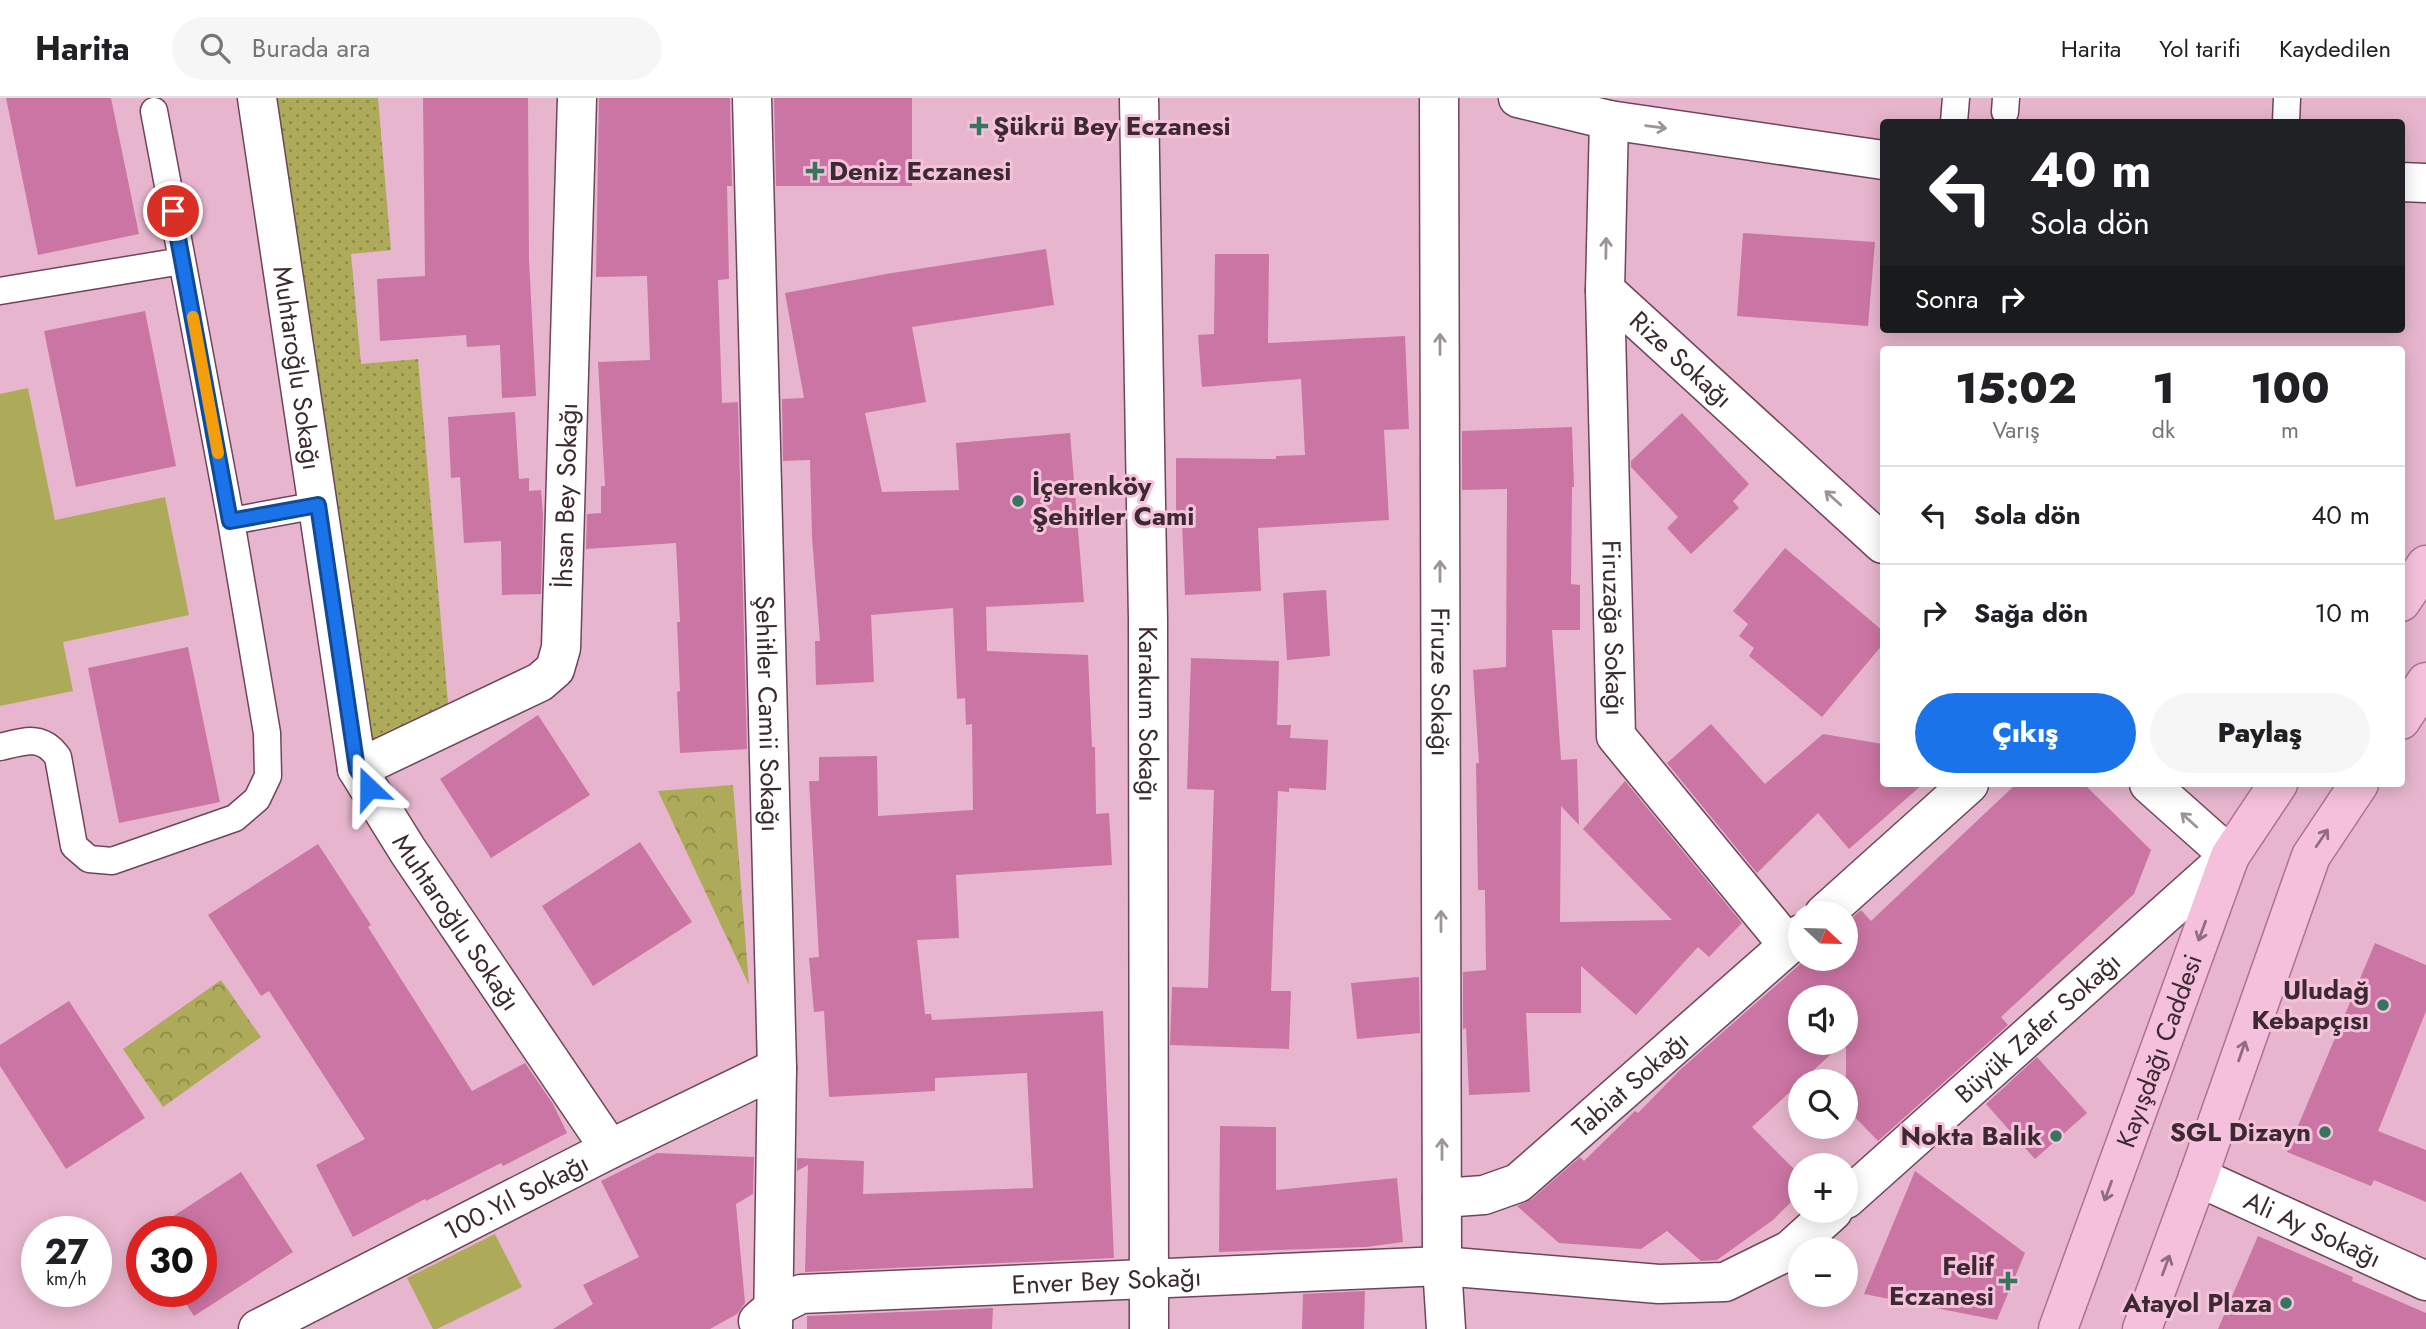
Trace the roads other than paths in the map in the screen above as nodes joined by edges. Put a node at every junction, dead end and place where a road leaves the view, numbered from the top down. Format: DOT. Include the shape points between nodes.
graph roads {
  1 [pos="257,98"];
  2 [pos="576,98"];
  3 [pos="752,98"];
  4 [pos="1139,98"];
  5 [pos="1439,98"];
  6 [pos="1518,98"];
  7 [pos="1956,98"];
  8 [pos="2287,98"];
  9 [pos="154,111"];
  10 [pos="1954,119"];
  11 [pos="2286,119"];
  12 [pos="1609,120"];
  13 [pos="1880,160"];
  14 [pos="2405,182"];
  15 [pos="2426,183"];
  16 [pos="182,261"];
  17 [pos="1605,290"];
  18 [pos="0,291"];
  19 [pos="318,505"];
  20 [pos="230,521"];
  21 [pos="1880,541"];
  22 [pos="2426,565"];
  23 [pos="2405,596"];
  24 [pos="2425,685"];
  25 [pos="2405,714"];
  26 [pos="0,747"];
  27 [pos="357,769"];
  28 [pos="1966,787"];
  29 [pos="2152,787"];
  30 [pos="2276,787"];
  31 [pos="2356,787"];
  32 [pos="2230,856"];
  33 [pos="1838,901"];
  34 [pos="1788,932"];
  35 [pos="1788,946"];
  36 [pos="777,1068"];
  37 [pos="610,1149"];
  38 [pos="2198,1177"];
  39 [pos="1858,1188"];
  40 [pos="1442,1198"];
  41 [pos="1820,1223"];
  42 [pos="1441,1266"];
  43 [pos="1149,1277"];
  44 [pos="2426,1281"];
  45 [pos="765,1322"];
  46 [pos="258,1329"];
  47 [pos="1149,1329"];
  48 [pos="1446,1329"];
  49 [pos="2058,1329"];
  50 [pos="2142,1329"];
  1 -- 19 [label="street, Muhtaroğlu Sokağı"];
  2 -- 27 [label="street, İhsan Bey Sokağı" via="561,648 555,669 540,682"];
  3 -- 36 [label="street, Şehitler Camii Sokağı"];
  4 -- 43 [label="street, Karakum Sokağı" via="1148,620"];
  40 -- 5 [label="street, Firuze Sokağı, one-way"];
  6 -- 12 [label="street"];
  7 -- 10 [label="lane"];
  8 -- 11 [label="lane"];
  9 -- 16 [label="lane"];
  12 -- 13 [label="street, one-way"];
  17 -- 12 [label="street, Rize Sokağı, one-way"];
  14 -- 15 [label="street"];
  16 -- 18 [label="lane"];
  16 -- 20 [label="lane"];
  21 -- 17 [label="street, Rize Sokağı, one-way"];
  17 -- 34 [label="street, Firuzağa Sokağı" via="1616,736"];
  19 -- 20 [label="lane"];
  19 -- 27 [label="street, Muhtaroğlu Sokağı"];
  20 -- 26 [label="lane" via="267,733 268,776 257,799 235,818 112,861 89,859 74,846 58,757 42,741"];
  22 -- 23 [label="main road"];
  24 -- 25 [label="main road"];
  27 -- 37 [label="street, Muhtaroğlu Sokağı"];
  28 -- 33 [label="street"];
  32 -- 29 [label="street, one-way"];
  30 -- 32 [label="main road, Kayışdağı Caddesi"];
  38 -- 31 [label="main road, one-way" via="2311,856"];
  32 -- 39 [label="street, Büyük Zafer Sokağı"];
  32 -- 49 [label="main road, Kayışdağı Caddesi, one-way"];
  35 -- 40 [label="street, Tabiat Sokağı" via="1518,1182 1484,1195"];
  36 -- 37 [label="street, 100.Yıl Sokağı"];
  36 -- 45 [label="street, Şehitler Camii Sokağı"];
  37 -- 46 [label="street, 100.Yıl Sokağı"];
  38 -- 44 [label="street, Ali Ay Sokağı"];
  50 -- 38 [label="main road, one-way"];
  40 -- 42 [label="street, Firuze Sokağı"];
  41 -- 42 [label="street" via="1790,1250 1725,1282 1659,1284"];
  42 -- 43 [label="street, Enver Bey Sokağı"];
  42 -- 48 [label="street, Firuze Sokağı"];
  43 -- 45 [label="street, Enver Bey Sokağı" via="801,1294"];
  43 -- 47 [label="street, Karakum Sokağı"];
}
